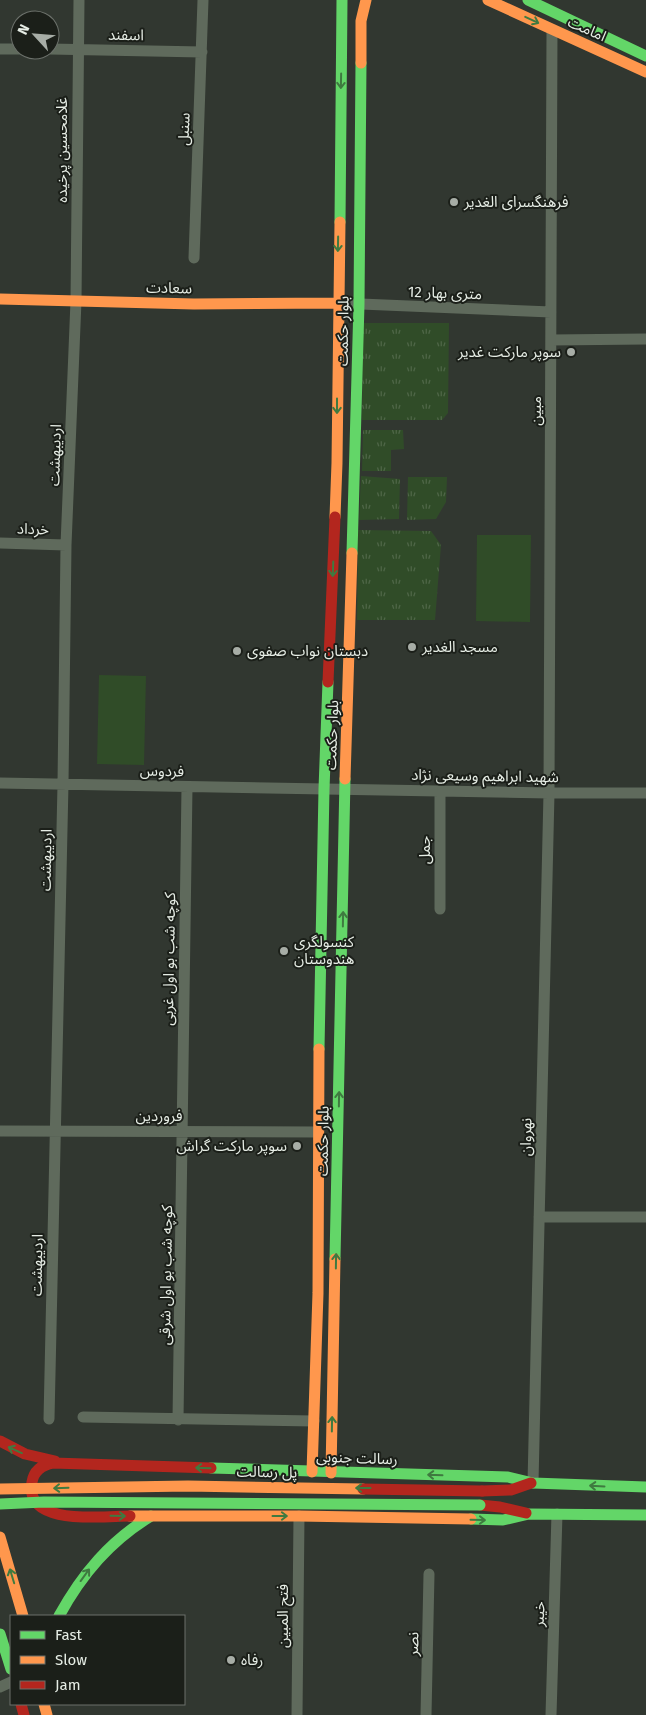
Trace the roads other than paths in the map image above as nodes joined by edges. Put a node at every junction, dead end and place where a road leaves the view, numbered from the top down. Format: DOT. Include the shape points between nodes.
graph roads {
  1 [pos="79,0"];
  2 [pos="203,0"];
  3 [pos="342,0"];
  4 [pos="366,0"];
  5 [pos="488,0"];
  6 [pos="528,0"];
  7 [pos="552,30"];
  8 [pos="60,49"];
  9 [pos="78,49"];
  10 [pos="202,52"];
  11 [pos="646,56"];
  12 [pos="646,72"];
  13 [pos="194,258"];
  14 [pos="0,299"];
  15 [pos="76,301"];
  16 [pos="337,304"];
  17 [pos="359,304"];
  18 [pos="551,312"];
  19 [pos="646,339"];
  20 [pos="551,340"];
  21 [pos="0,543"];
  22 [pos="66,545"];
  23 [pos="0,783"];
  24 [pos="63,784"];
  25 [pos="187,787"];
  26 [pos="324,789"];
  27 [pos="345,790"];
  28 [pos="440,790"];
  29 [pos="548,793"];
  30 [pos="646,793"];
  31 [pos="440,909"];
  32 [pos="183,1130"];
  33 [pos="0,1131"];
  34 [pos="55,1132"];
  35 [pos="318,1132"];
  36 [pos="539,1217"];
  37 [pos="646,1217"];
  38 [pos="83,1417"];
  39 [pos="49,1419"];
  40 [pos="178,1420"];
  41 [pos="314,1421"];
  42 [pos="0,1441"];
  43 [pos="66,1464"];
  44 [pos="312,1472"];
  45 [pos="331,1472"];
  46 [pos="533,1483"];
  47 [pos="646,1487"];
  48 [pos="0,1489"];
  49 [pos="0,1504"];
  50 [pos="529,1514"];
  51 [pos="557,1514"];
  52 [pos="646,1515"];
  53 [pos="151,1516"];
  54 [pos="299,1516"];
  55 [pos="0,1537"];
  56 [pos="429,1574"];
  57 [pos="23,1615"];
  58 [pos="60,1615"];
  59 [pos="0,1634"];
  60 [pos="3,1650"];
  61 [pos="10,1667"];
  62 [pos="298,1715"];
  63 [pos="426,1715"];
  64 [pos="551,1715"];
  1 -- 9 [label="street, غلامحسین پرخیده"];
  2 -- 10 [label="street, سنبل"];
  3 -- 16 [label="street, بلوار حکمت, one-way"];
  4 -- 17 [label="street, بلوار حکمت" via="361,21"];
  5 -- 7 [label="street, امامت, one-way"];
  6 -- 11 [label="street, امامت"];
  7 -- 12 [label="street, امامت"];
  7 -- 18 [label="street, مبین"];
  8 -- 9 [label="street, اسفند"];
  9 -- 10 [label="street, اسفند"];
  9 -- 15 [label="street, غلامحسین پرخیده"];
  10 -- 13 [label="street, سنبل"];
  14 -- 15 [label="street, سعادت"];
  15 -- 16 [label="street, سعادت"];
  15 -- 22 [label="street, اردیبهشت"];
  16 -- 17 [label="street, 12 متری بهار"];
  16 -- 26 [label="street, بلوار حکمت, one-way" via="337,463"];
  17 -- 18 [label="street, 12 متری بهار"];
  17 -- 27 [label="street, بلوار حکمت"];
  18 -- 20 [label="street, مبین"];
  19 -- 20 [label="street"];
  20 -- 29 [label="street, مبین"];
  21 -- 22 [label="street, خرداد"];
  22 -- 24 [label="street, اردیبهشت"];
  23 -- 24 [label="street, فردوس"];
  24 -- 25 [label="street, فردوس"];
  24 -- 34 [label="street, اردیبهشت"];
  25 -- 26 [label="street, فردوس"];
  25 -- 32 [label="street, کوچه شب بو اول غربی"];
  26 -- 27 [label="street, شهید ابراهیم وسیعی نژاد"];
  26 -- 35 [label="street, بلوار حکمت"];
  27 -- 28 [label="street, شهید ابراهیم وسیعی نژاد"];
  45 -- 27 [label="street, بلوار حکمت, one-way"];
  28 -- 29 [label="street, شهید ابراهیم وسیعی نژاد"];
  28 -- 31 [label="street, جمل"];
  29 -- 30 [label="street, شهید ابراهیم وسیعی نژاد"];
  29 -- 36 [label="street, نهروان"];
  32 -- 34 [label="street, فروردین"];
  32 -- 35 [label="street, فروردین"];
  32 -- 40 [label="street, کوچه شب بو اول شرقی"];
  33 -- 34 [label="street, فروردین"];
  34 -- 39 [label="street, اردیبهشت"];
  35 -- 41 [label="street, بلوار حکمت"];
  36 -- 37 [label="street"];
  36 -- 46 [label="street, نهروان"];
  38 -- 40 [label="street"];
  40 -- 41 [label="street"];
  41 -- 44 [label="street, بلوار حکمت"];
  43 -- 42 [label="street, one-way" via="24,1454"];
  44 -- 43 [label="street, رسالت جنوبی, one-way"];
  43 -- 53 [label="street, one-way" via="43,1465 32,1478 34,1502 48,1513"];
  44 -- 45 [label="street, رسالت جنوبی"];
  46 -- 45 [label="street, رسالت جنوبی, one-way" via="508,1477"];
  47 -- 46 [label="street, رسالت جنوبی, one-way"];
  46 -- 48 [label="street, پل رسالت, one-way, bridge" via="511,1490 482,1491 188,1486"];
  49 -- 50 [label="street, پل رسالت, bridge" via="480,1506"];
  50 -- 51 [label="street"];
  54 -- 50 [label="street, one-way" via="503,1520"];
  51 -- 52 [label="street"];
  51 -- 64 [label="street, خیبر"];
  53 -- 54 [label="street, one-way"];
  58 -- 53 [label="street, one-way" via="70,1595 107,1548"];
  54 -- 62 [label="street, فتح المبین"];
  57 -- 55 [label="street, one-way"];
  56 -- 63 [label="street, نصر"];
  59 -- 60 [label="street"];
  60 -- 61 [label="street"];
}
